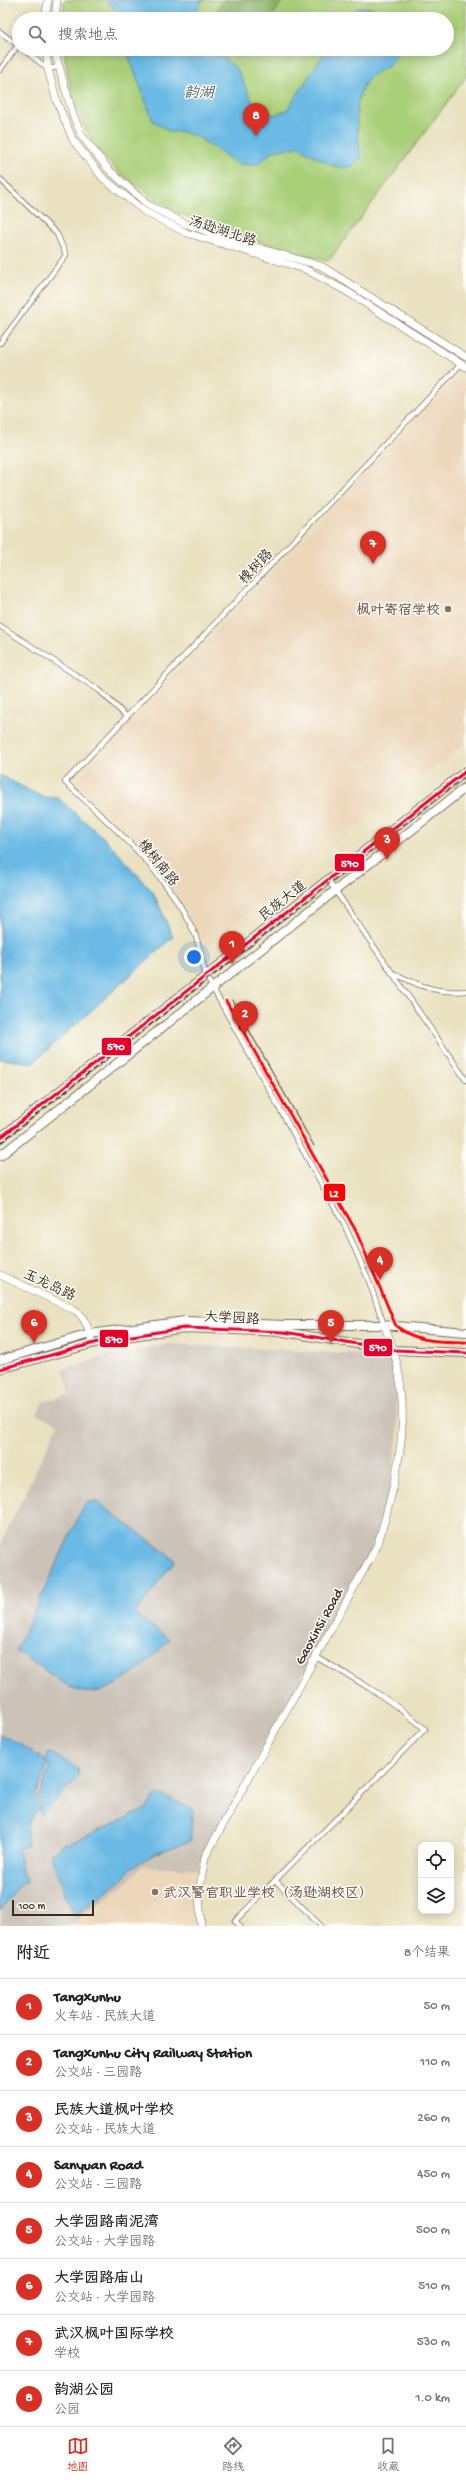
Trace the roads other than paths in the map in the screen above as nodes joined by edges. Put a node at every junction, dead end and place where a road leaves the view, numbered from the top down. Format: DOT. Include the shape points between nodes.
graph roads {
  1 [pos="48,0"];
  2 [pos="57,0"];
  3 [pos="46,12"];
  4 [pos="55,12"];
  5 [pos="0,32"];
  6 [pos="12,40"];
  7 [pos="12,54"];
  8 [pos="32,56"];
  9 [pos="47,56"];
  10 [pos="56,56"];
  11 [pos="58,67"];
  12 [pos="48,69"];
  13 [pos="0,70"];
  14 [pos="0,179"];
  15 [pos="0,343"];
  16 [pos="466,356"];
  17 [pos="464,366"];
  18 [pos="0,626"];
  19 [pos="127,717"];
  20 [pos="466,772"];
  21 [pos="65,782"];
  22 [pos="466,787"];
  23 [pos="328,880"];
  24 [pos="335,890"];
  25 [pos="390,971"];
  26 [pos="206,976"];
  27 [pos="213,988"];
  28 [pos="466,991"];
  29 [pos="466,1080"];
  30 [pos="0,1138"];
  31 [pos="0,1156"];
  32 [pos="0,1275"];
  33 [pos="384,1325"];
  34 [pos="466,1332"];
  35 [pos="90,1334"];
  36 [pos="92,1343"];
  37 [pos="395,1350"];
  38 [pos="466,1353"];
  39 [pos="0,1360"];
  40 [pos="0,1369"];
  41 [pos="316,1657"];
  42 [pos="275,1880"];
  43 [pos="201,1926"];
  44 [pos="240,1926"];
  45 [pos="321,1926"];
  1 -- 3 [label="street"];
  2 -- 4 [label="street"];
  5 -- 6 [label="street"];
  7 -- 13 [label="street"];
  8 -- 12 [label="street"];
  9 -- 12 [label="street, 汤逊湖北路"];
  10 -- 11 [label="street, 汤逊湖北路"];
  11 -- 12 [label="street"];
  11 -- 16 [label="street, 汤逊湖北路" via="73,115 93,152 148,205 193,227 321,266"];
  12 -- 17 [label="street, 汤逊湖北路" via="57,102 73,140 103,178 145,212 187,233 305,269 346,291"];
  14 -- 15 [label="street" via="57,234 66,255"];
  17 -- 19 [label="street, 橡树路"];
  18 -- 19 [label="street" via="98,690"];
  19 -- 21 [label="street, 橡树路"];
  20 -- 23 [label="main road, 民族大道"];
  21 -- 26 [label="street, 橡树南路" via="119,831 161,878 196,936"];
  22 -- 24 [label="main road, 民族大道"];
  23 -- 24 [label="street"];
  23 -- 26 [label="main road, 民族大道"];
  24 -- 25 [label="street"];
  24 -- 27 [label="main road, 民族大道"];
  25 -- 28 [label="street" via="423,988"];
  25 -- 29 [label="street"];
  26 -- 27 [label="street, 橡树南路"];
  26 -- 30 [label="main road, 民族大道"];
  27 -- 31 [label="main road, 民族大道"];
  27 -- 33 [label="street, 橡树南路" via="345,1226 369,1281"];
  32 -- 35 [label="street, 玉龙岛路" via="75,1310 82,1315"];
  33 -- 34 [label="main road, 大学园路"];
  33 -- 35 [label="main road, 大学园路" via="284,1325 185,1320"];
  33 -- 37 [label="street, GaoXinSi Road"];
  35 -- 36 [label="street, 玉龙岛路"];
  35 -- 39 [label="main road, 大学园路"];
  36 -- 37 [label="main road, 大学园路" via="134,1334 184,1328 284,1332"];
  36 -- 40 [label="main road, 大学园路"];
  37 -- 38 [label="main road, 大学园路"];
  37 -- 41 [label="street, GaoXinSi Road" via="404,1422 393,1496 377,1546"];
  41 -- 42 [label="street" via="362,1683 408,1714 425,1729"];
  41 -- 43 [label="street, GaoXinSi Road" via="205,1857 199,1892"];
  42 -- 44 [label="street" via="235,1922"];
  42 -- 45 [label="street"];
}
